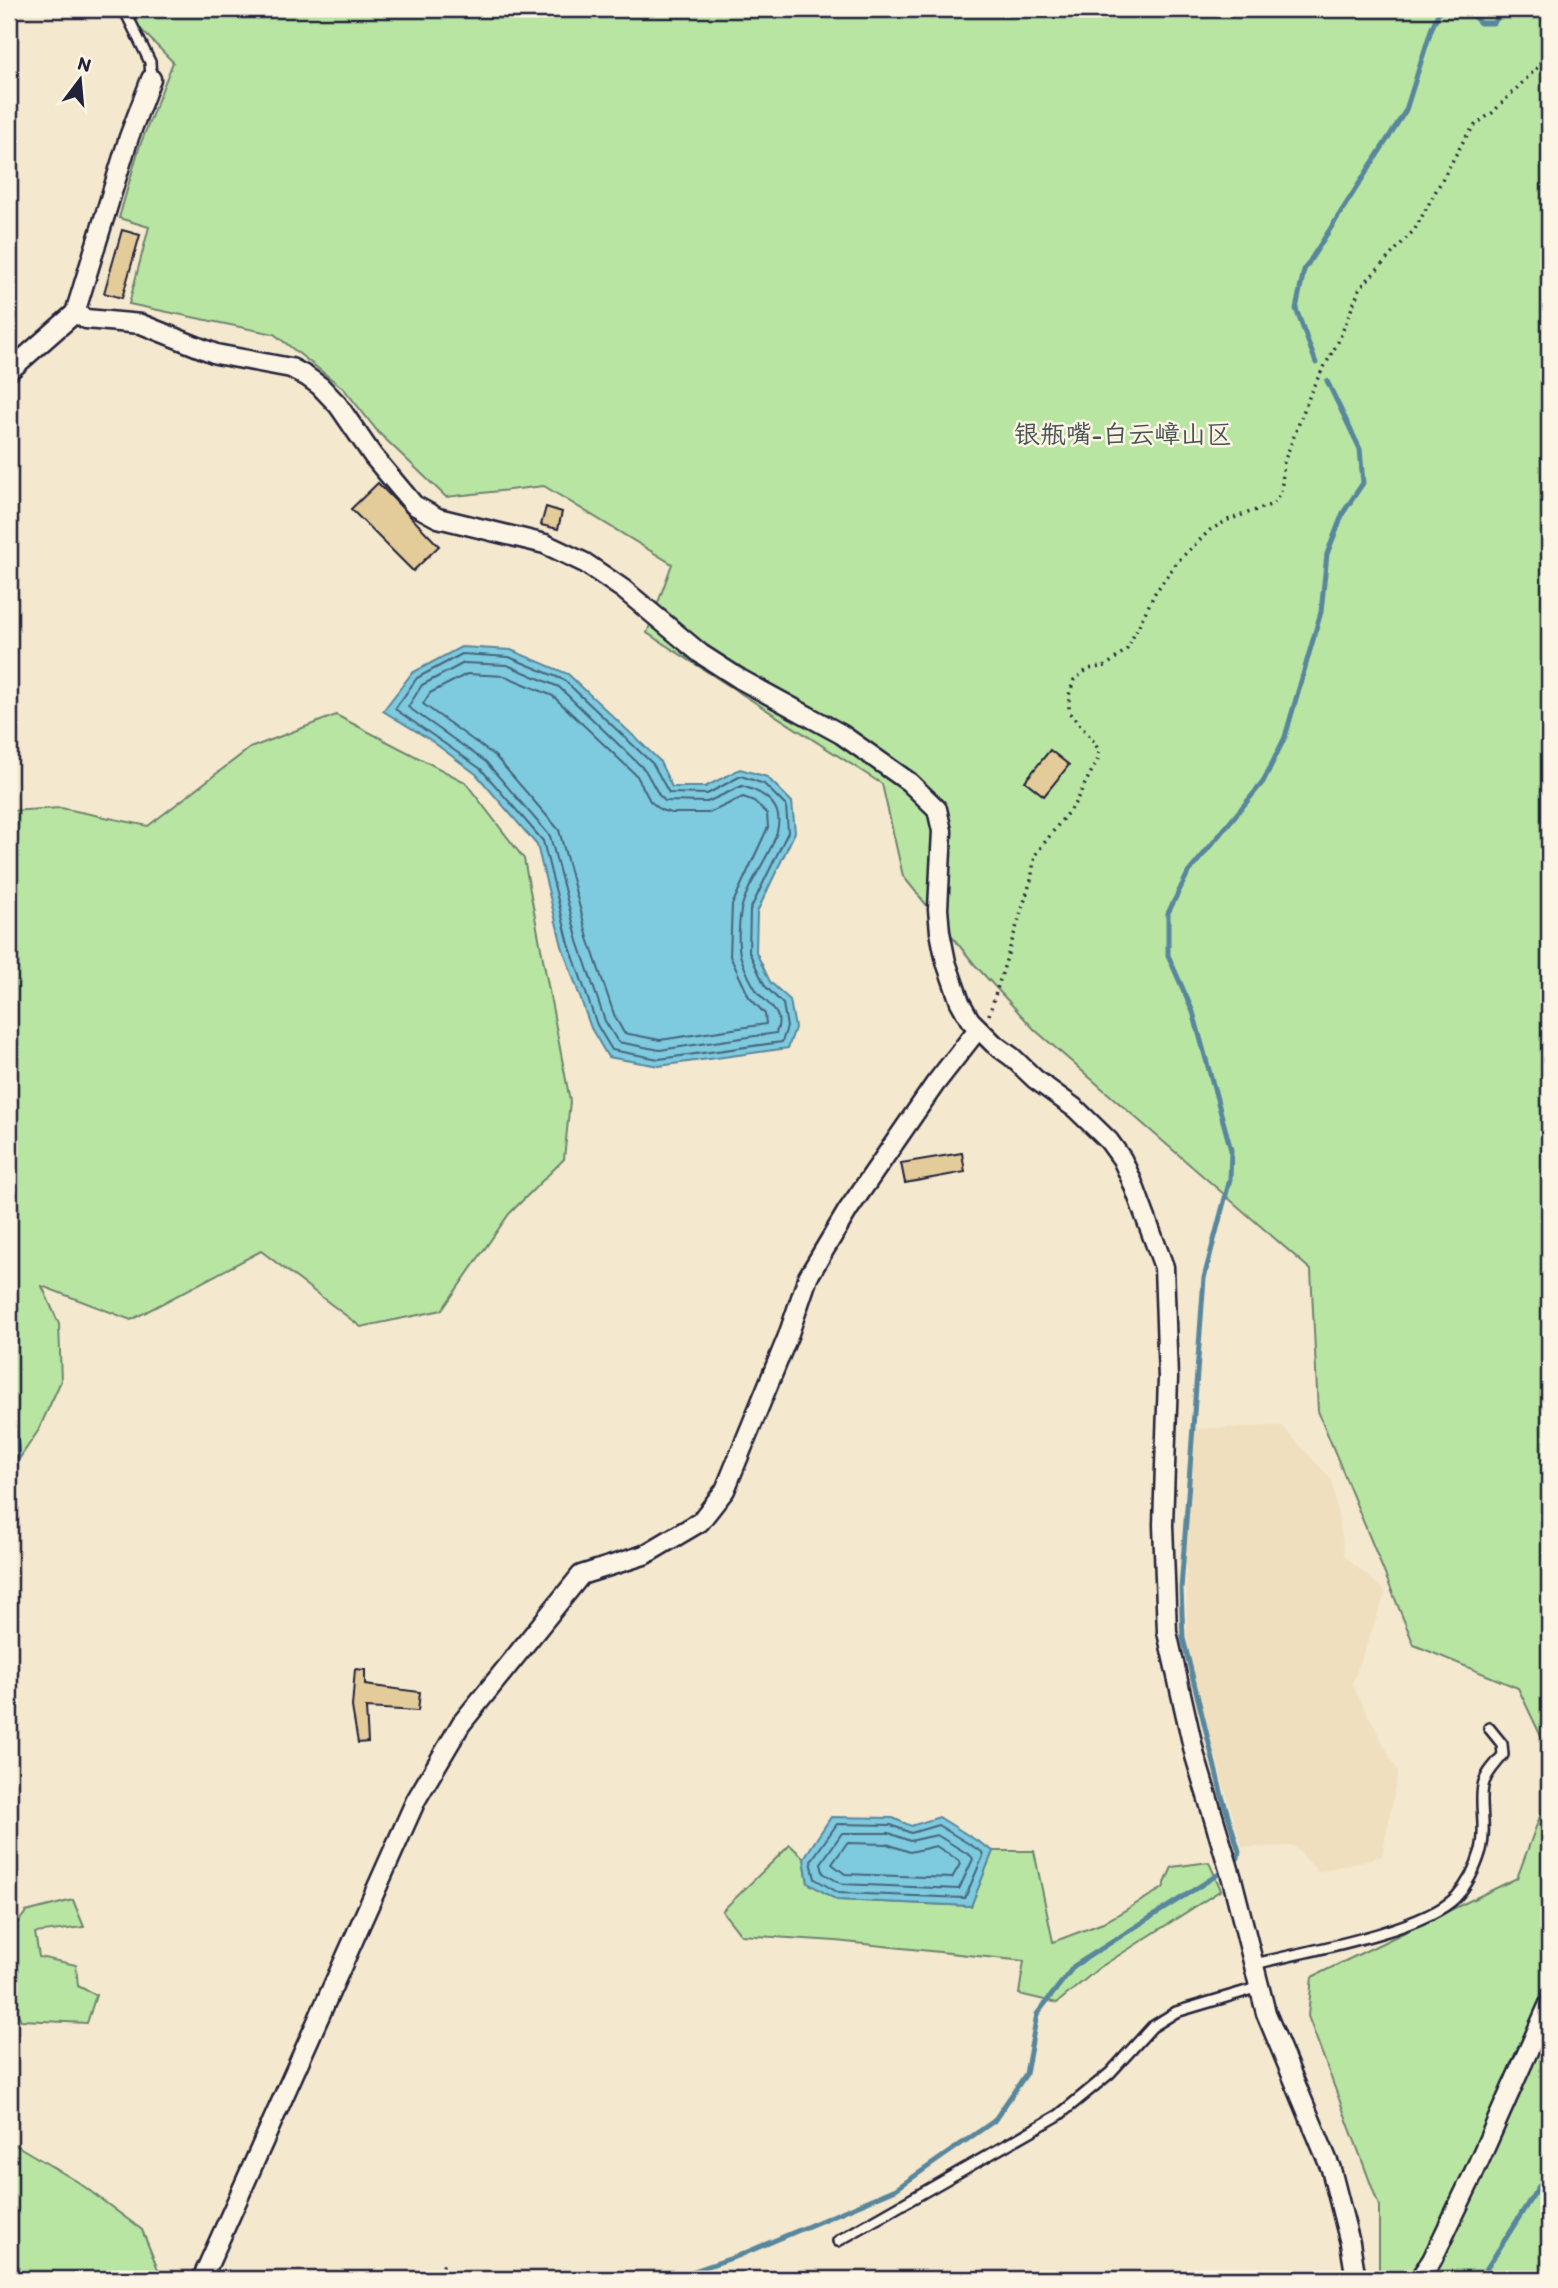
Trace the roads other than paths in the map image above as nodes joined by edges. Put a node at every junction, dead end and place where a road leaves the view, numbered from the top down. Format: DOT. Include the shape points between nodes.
graph roads {
  1 [pos="124,9"];
  2 [pos="151,79"];
  3 [pos="75,313"];
  4 [pos="9,371"];
  5 [pos="978,1029"];
  6 [pos="1489,1728"];
  7 [pos="1254,1964"];
  8 [pos="1260,1987"];
  9 [pos="1549,2004"];
  10 [pos="838,2241"];
  11 [pos="202,2279"];
  12 [pos="1356,2279"];
  13 [pos="1419,2279"];
  1 -- 2 [label="lane" via="150,62"];
  2 -- 3 [label="street"];
  3 -- 4 [label="street"];
  3 -- 5 [label="street" via="86,319 141,324 216,354 306,376 338,405 414,505 438,518 545,544 585,563 701,654 841,734 909,782 930,800 941,820 940,932 956,991"];
  5 -- 7 [label="street" via="1109,1141 1132,1181 1164,1267 1167,1632 1195,1756"];
  5 -- 11 [label="street" via="848,1210 808,1277 725,1490 689,1529 644,1555 581,1575 461,1724 416,1800"];
  6 -- 7 [label="lane" via="1502,1744 1503,1755 1482,1786 1485,1827 1481,1849 1471,1876 1455,1898 1387,1931"];
  7 -- 8 [label="street"];
  8 -- 10 [label="lane" via="1176,2012 1152,2027 1110,2073 1059,2115"];
  8 -- 12 [label="street" via="1274,2036 1331,2169"];
  9 -- 13 [label="street" via="1471,2179"];
}
